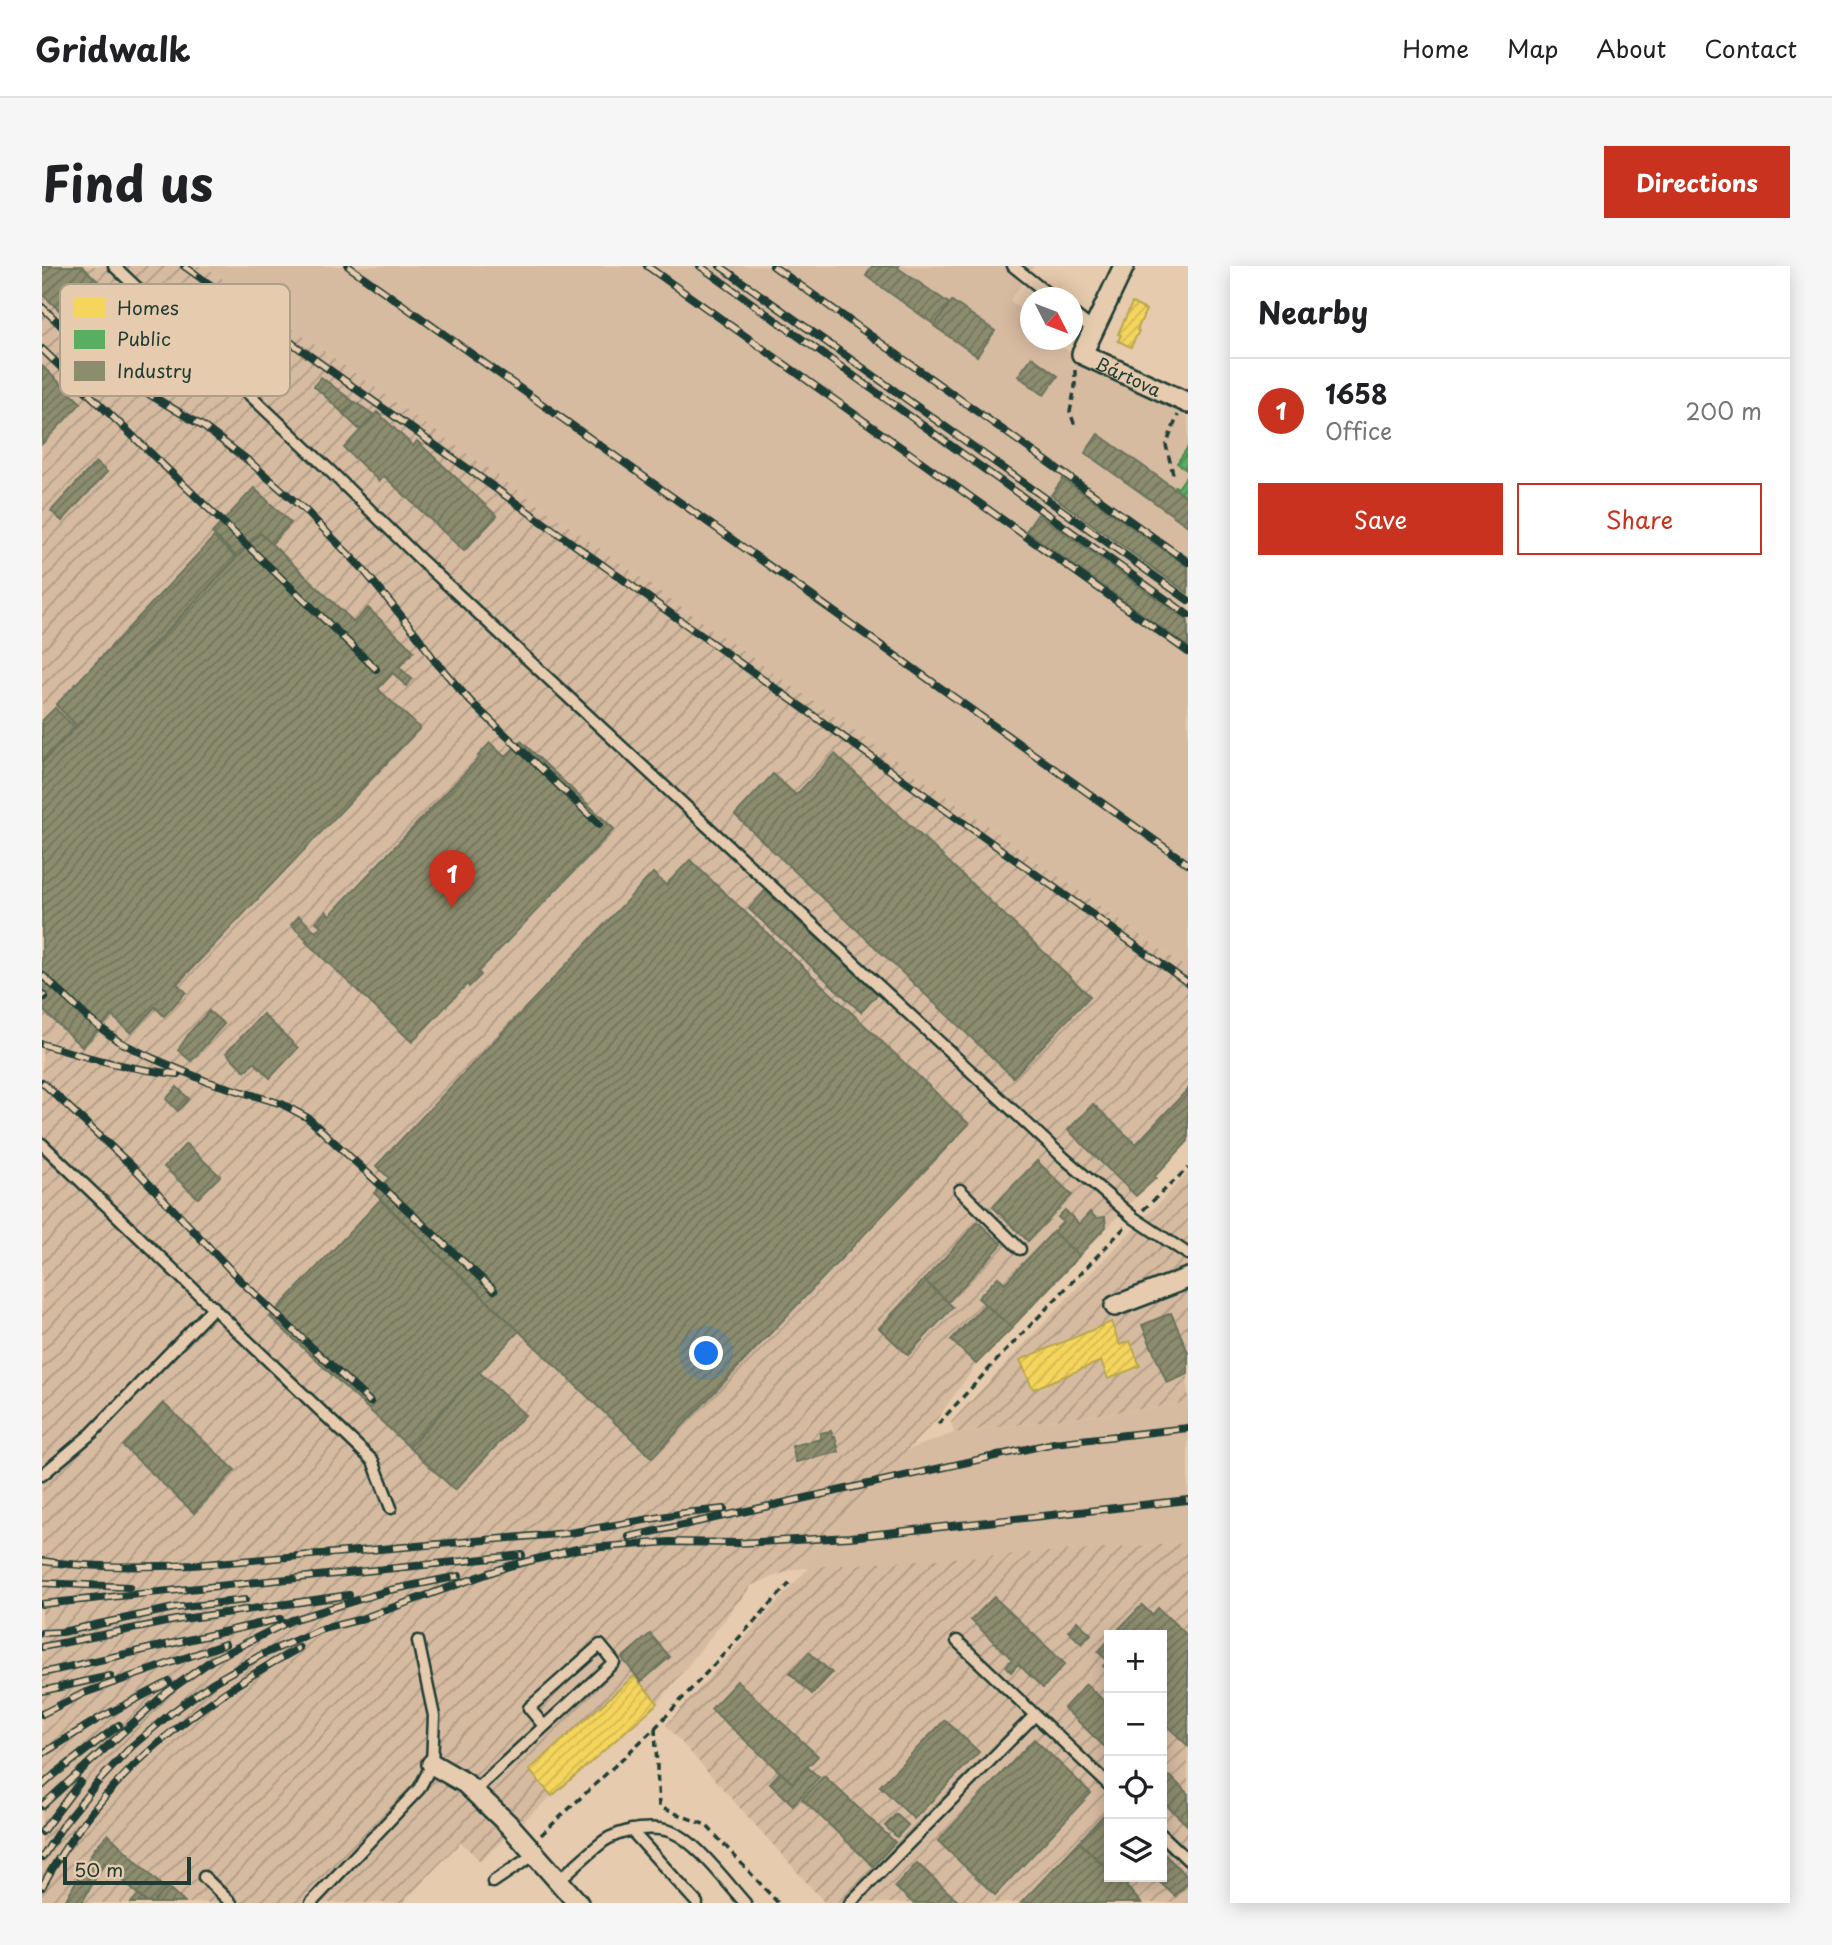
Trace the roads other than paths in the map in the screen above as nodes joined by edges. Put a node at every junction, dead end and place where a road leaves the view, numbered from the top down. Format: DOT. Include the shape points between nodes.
graph roads {
  1 [pos="114,266"];
  2 [pos="1013,266"];
  3 [pos="1124,266"];
  4 [pos="133,284"];
  5 [pos="1039,287"];
  6 [pos="1083,321"];
  7 [pos="1095,330"];
  8 [pos="250,396"];
  9 [pos="1184,401"];
  10 [pos="42,1144"];
  11 [pos="960,1190"];
  12 [pos="1020,1249"];
  13 [pos="1188,1254"];
  14 [pos="1188,1278"];
  15 [pos="1115,1306"];
  16 [pos="214,1307"];
  17 [pos="42,1475"];
  18 [pos="391,1508"];
  19 [pos="418,1641"];
  20 [pos="957,1641"];
  21 [pos="1035,1715"];
  22 [pos="544,1726"];
  23 [pos="432,1764"];
  24 [pos="1104,1780"];
  25 [pos="474,1791"];
  26 [pos="631,1830"];
  27 [pos="1167,1840"];
  28 [pos="532,1851"];
  29 [pos="1188,1860"];
  30 [pos="204,1877"];
  31 [pos="558,1881"];
  32 [pos="493,1882"];
  33 [pos="231,1903"];
  34 [pos="311,1903"];
  35 [pos="578,1903"];
  36 [pos="697,1903"];
  37 [pos="745,1903"];
  38 [pos="850,1903"];
  1 -- 4 [label="lane"];
  2 -- 5 [label="lane"];
  3 -- 7 [label="street, Bártova"];
  6 -- 7 [label="lane"];
  7 -- 9 [label="street, Bártova" via="1082,354"];
  8 -- 13 [label="lane" via="1057,1152 1134,1218"];
  10 -- 16 [label="lane"];
  11 -- 12 [label="lane"];
  14 -- 15 [label="street"];
  16 -- 17 [label="lane" via="93,1433"];
  16 -- 18 [label="lane" via="373,1461"];
  19 -- 23 [label="lane" via="434,1716"];
  20 -- 21 [label="lane"];
  21 -- 24 [label="lane"];
  21 -- 38 [label="lane"];
  22 -- 22 [label="lane" via="614,1662 600,1645 529,1708"];
  22 -- 25 [label="lane"];
  23 -- 25 [label="street"];
  23 -- 34 [label="lane" via="419,1789"];
  25 -- 28 [label="street"];
  26 -- 31 [label="lane" via="604,1841"];
  26 -- 36 [label="lane"];
  26 -- 37 [label="lane" via="669,1830 680,1836"];
  27 -- 29 [label="lane"];
  28 -- 31 [label="street"];
  28 -- 32 [label="lane"];
  30 -- 33 [label="lane"];
  31 -- 35 [label="street"];
}
